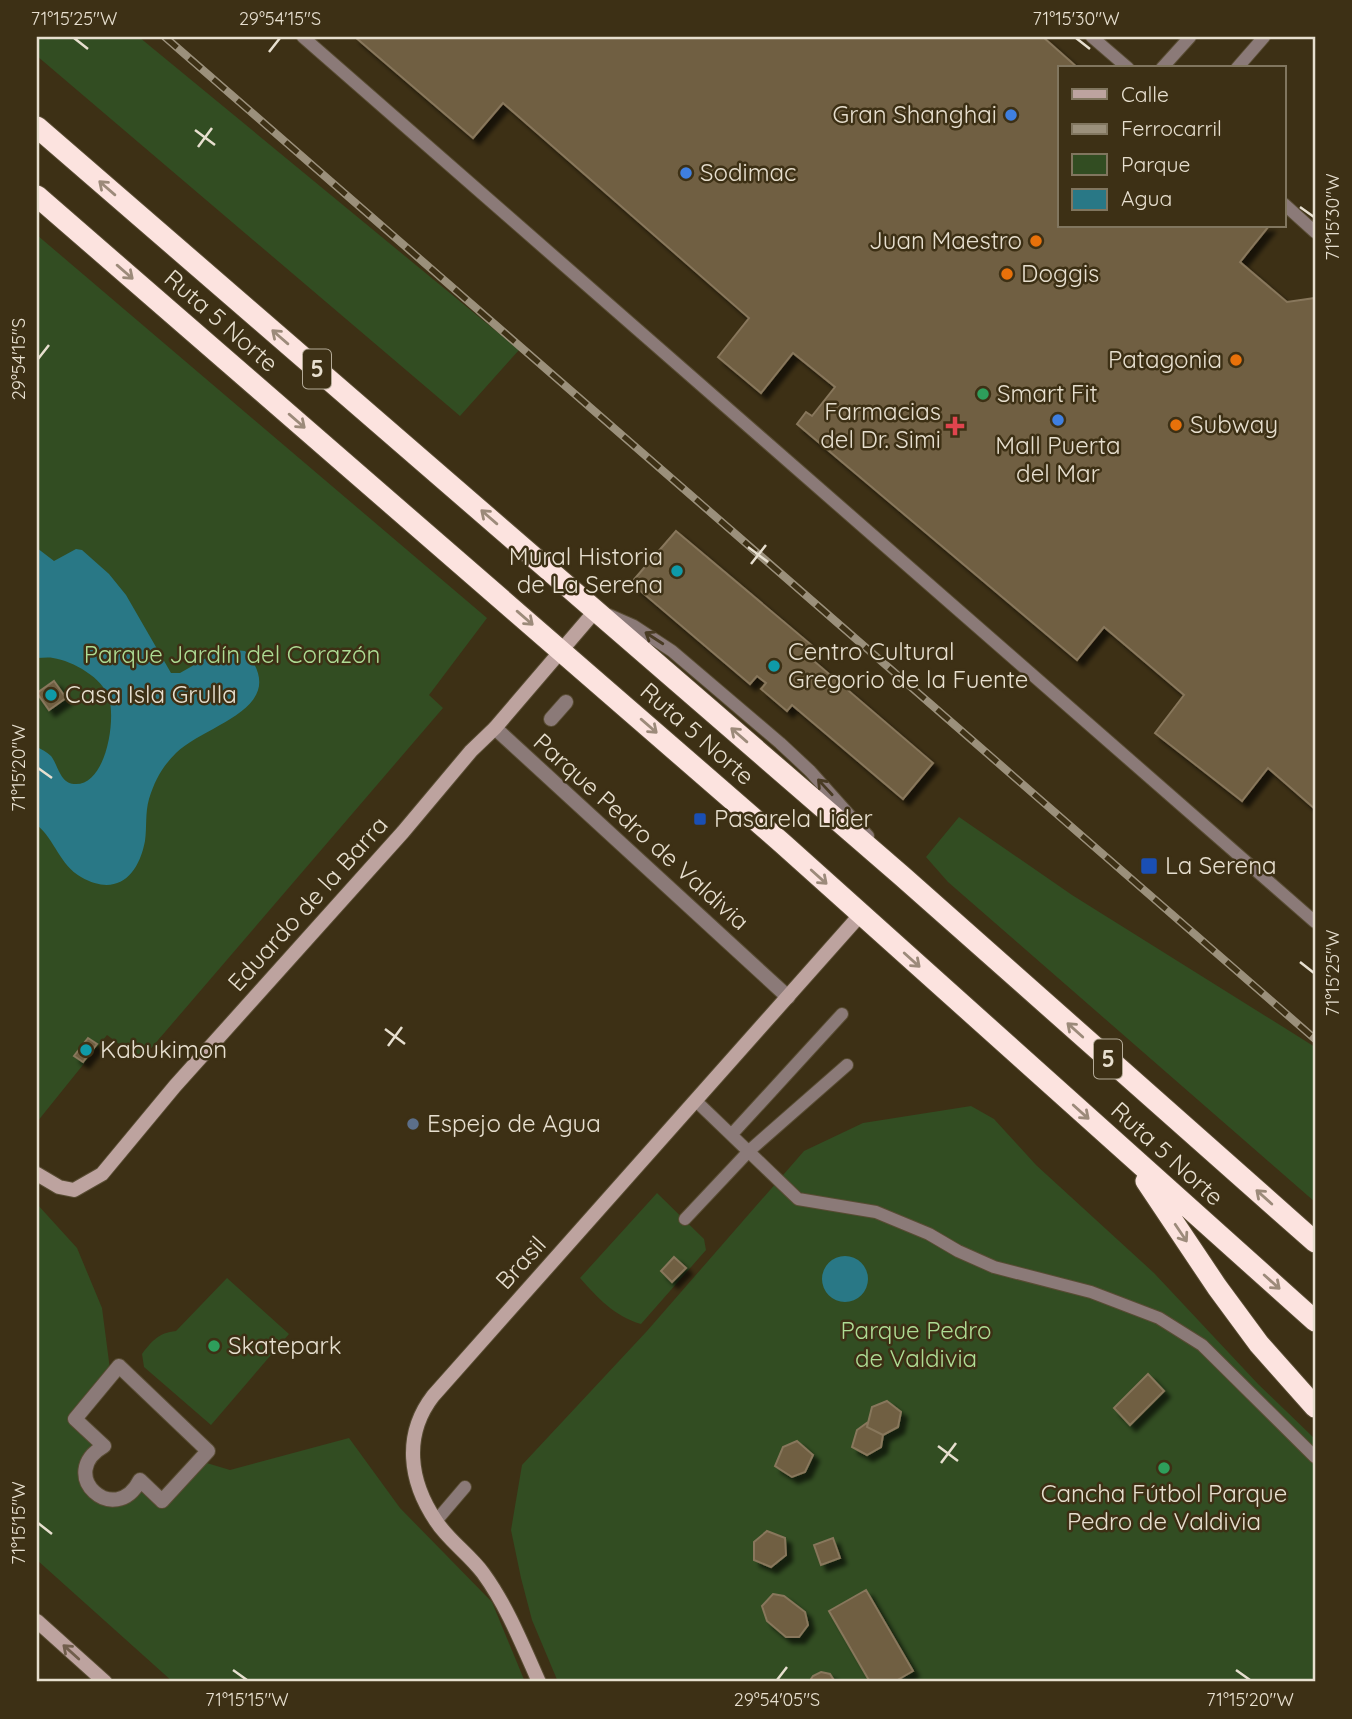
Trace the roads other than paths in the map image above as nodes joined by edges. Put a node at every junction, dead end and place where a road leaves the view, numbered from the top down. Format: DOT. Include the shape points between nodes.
graph roads {
  1 [pos="303,37"];
  2 [pos="1092,37"];
  3 [pos="1190,37"];
  4 [pos="1264,37"];
  5 [pos="1126,66"];
  6 [pos="1164,66"];
  7 [pos="1239,66"];
  8 [pos="37,127"];
  9 [pos="37,196"];
  10 [pos="1286,206"];
  11 [pos="1315,232"];
  12 [pos="596,610"];
  13 [pos="561,649"];
  14 [pos="566,702"];
  15 [pos="551,719"];
  16 [pos="495,728"];
  17 [pos="861,914"];
  18 [pos="1315,922"];
  19 [pos="788,997"];
  20 [pos="842,1014"];
  21 [pos="847,1065"];
  22 [pos="697,1102"];
  23 [pos="732,1134"];
  24 [pos="749,1151"];
  25 [pos="1129,1156"];
  26 [pos="37,1174"];
  27 [pos="685,1219"];
  28 [pos="1315,1242"];
  29 [pos="1315,1321"];
  30 [pos="1315,1407"];
  31 [pos="208,1451"];
  32 [pos="1315,1457"];
  33 [pos="465,1487"];
  34 [pos="436,1521"];
  35 [pos="37,1621"];
  36 [pos="105,1682"];
  37 [pos="539,1682"];
  1 -- 18 [label="lane"];
  2 -- 5 [label="lane"];
  3 -- 6 [label="lane"];
  4 -- 7 [label="lane"];
  12 -- 8 [label="highway, Ruta 5 Norte / 5, one-way"];
  9 -- 13 [label="highway, Ruta 5 Norte / 5, one-way"];
  10 -- 11 [label="lane"];
  12 -- 13 [label="street, Eduardo de la Barra"];
  28 -- 12 [label="highway, Ruta 5 Norte / 5, one-way"];
  13 -- 16 [label="street, Eduardo de la Barra"];
  13 -- 17 [label="highway, Ruta 5 Norte / 5, one-way"];
  14 -- 15 [label="street"];
  16 -- 19 [label="street, Parque Pedro de Valdivia"];
  16 -- 26 [label="street, Eduardo de la Barra" via="102,1174 74,1190"];
  17 -- 19 [label="street, Brasil"];
  17 -- 25 [label="highway, Ruta 5 Norte / 5, one-way"];
  19 -- 22 [label="street, Brasil"];
  20 -- 23 [label="lane"];
  21 -- 24 [label="lane"];
  22 -- 23 [label="lane"];
  22 -- 34 [label="street, Brasil" via="424,1408 414,1433 412,1466"];
  23 -- 24 [label="lane"];
  24 -- 27 [label="lane"];
  24 -- 32 [label="lane" via="798,1199 876,1212 994,1266 1091,1292 1159,1318 1202,1345"];
  25 -- 29 [label="highway, Ruta 5 Norte / 5, one-way"];
  25 -- 30 [label="highway, one-way" via="1259,1344"];
  31 -- 31 [label="street" via="119,1366 75,1419 104,1446 88,1459 85,1475 90,1488 104,1499 127,1497 140,1480 162,1501"];
  33 -- 34 [label="lane"];
  34 -- 37 [label="street, Brasil" via="482,1572 510,1616"];
  36 -- 35 [label="street, one-way"];
}
